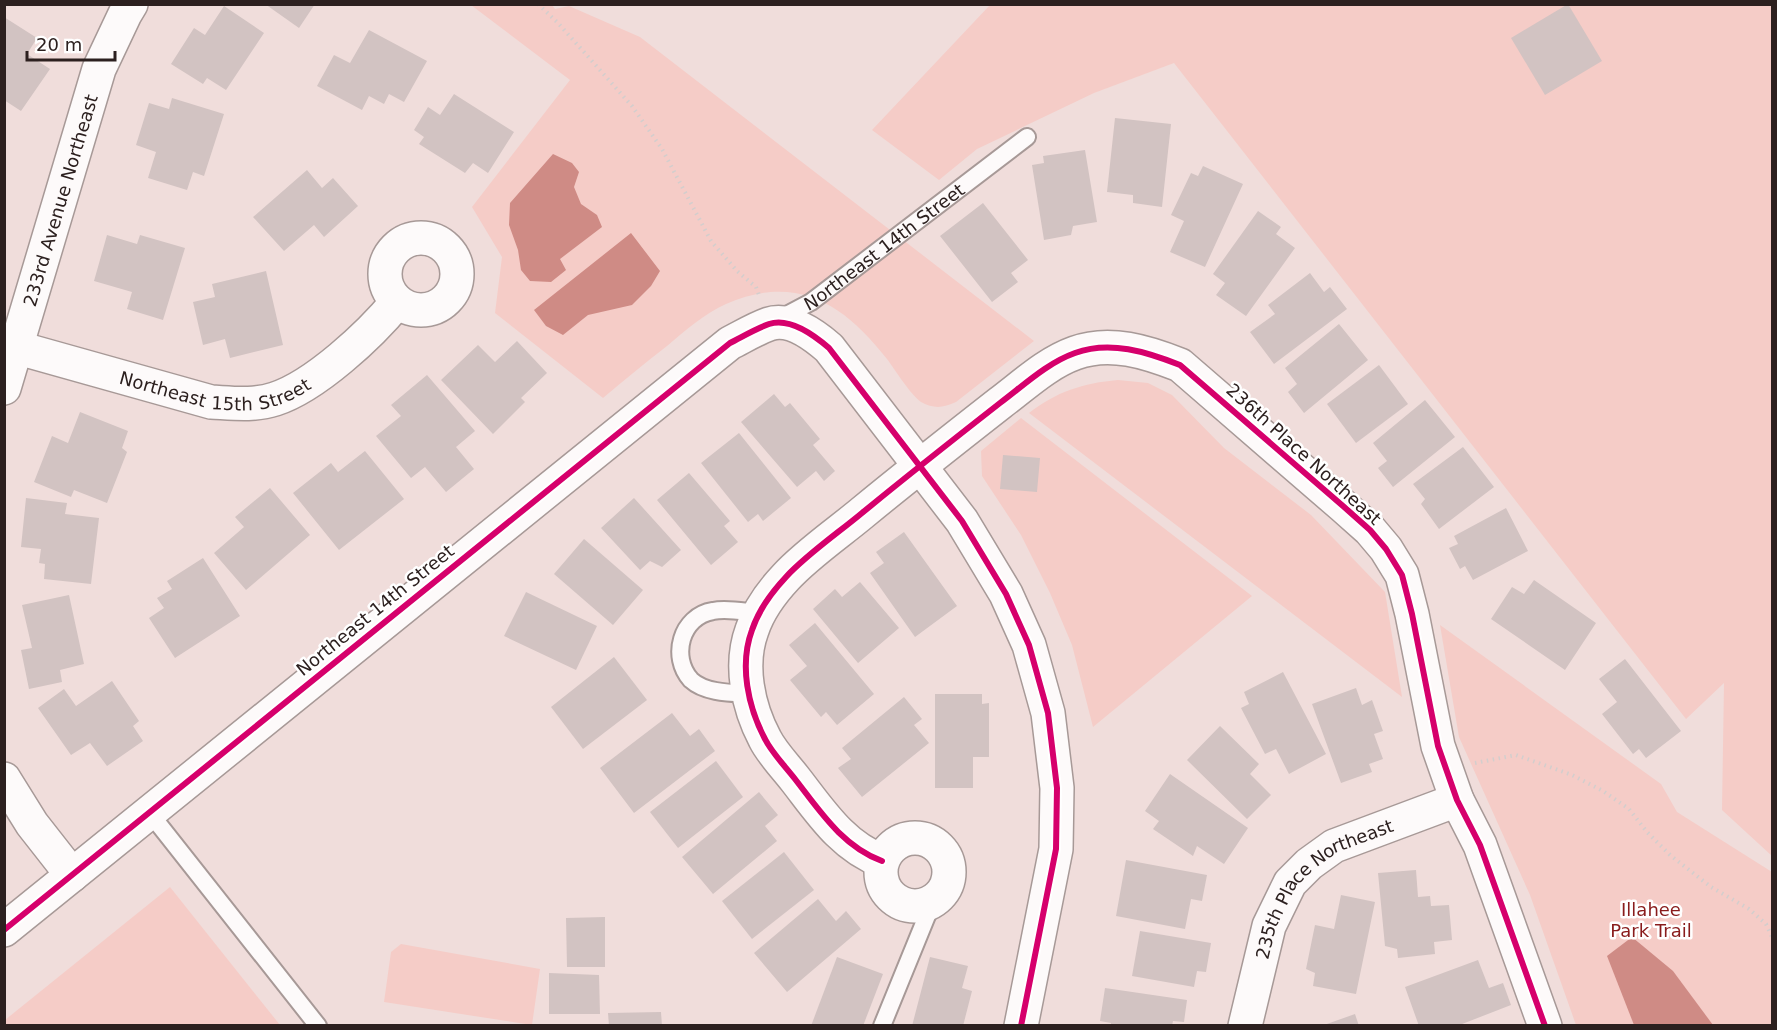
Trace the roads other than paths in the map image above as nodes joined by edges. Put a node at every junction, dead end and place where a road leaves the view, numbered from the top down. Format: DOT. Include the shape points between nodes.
graph roads {
  1 [pos="122,8"];
  2 [pos="1027,136"];
  3 [pos="398,303"];
  4 [pos="771,323"];
  5 [pos="11,346"];
  6 [pos="4,388"];
  7 [pos="920,465"];
  8 [pos="759,613"];
  9 [pos="749,694"];
  10 [pos="4,779"];
  11 [pos="1452,788"];
  12 [pos="149,812"];
  13 [pos="882,861"];
  14 [pos="72,875"];
  15 [pos="933,901"];
  16 [pos="4,930"];
  17 [pos="318,1026"];
  18 [pos="882,1026"];
  19 [pos="1021,1026"];
  20 [pos="1245,1026"];
  21 [pos="1545,1026"];
  1 -- 5 [label="street, 233rd Avenue Northeast"];
  2 -- 4 [label="lane, Northeast 14th Street" via="811,302"];
  3 -- 5 [label="street, Northeast 15th Street" via="301,388 274,399 245,404 211,402"];
  4 -- 7 [label="street" via="801,328 829,348"];
  4 -- 12 [label="street, Northeast 14th Street" via="730,343"];
  5 -- 6 [label="street, 233rd Avenue Northeast"];
  7 -- 8 [label="street, 236th Place Northeast" via="788,575"];
  7 -- 11 [label="street, 236th Place Northeast" via="1049,366 1075,353 1127,348 1180,365 1370,530 1386,549 1402,574 1438,746"];
  7 -- 19 [label="street" via="962,521 1006,594 1029,645 1048,713 1057,788 1056,849"];
  8 -- 9 [label="street, 236th Place Northeast" via="747,657"];
  8 -- 9 [label="lane" via="713,610 696,617 684,631 680,649 691,680 718,691"];
  9 -- 13 [label="street, 236th Place Northeast" via="766,741 833,828 851,844"];
  10 -- 14 [label="street" via="32,824"];
  11 -- 20 [label="street, 235th Place Northeast" via="1334,846 1290,883 1269,926"];
  11 -- 21 [label="street, 236th Place Northeast" via="1480,845"];
  12 -- 14 [label="street, Northeast 14th Street"];
  12 -- 17 [label="lane"];
  13 -- 15 [label="street" via="883,884 898,902 922,906"];
  13 -- 15 [label="street" via="897,842 908,838 920,837 936,845 947,859 949,871 948,883"];
  14 -- 16 [label="street, Northeast 14th Street"];
  15 -- 18 [label="lane"];
}
